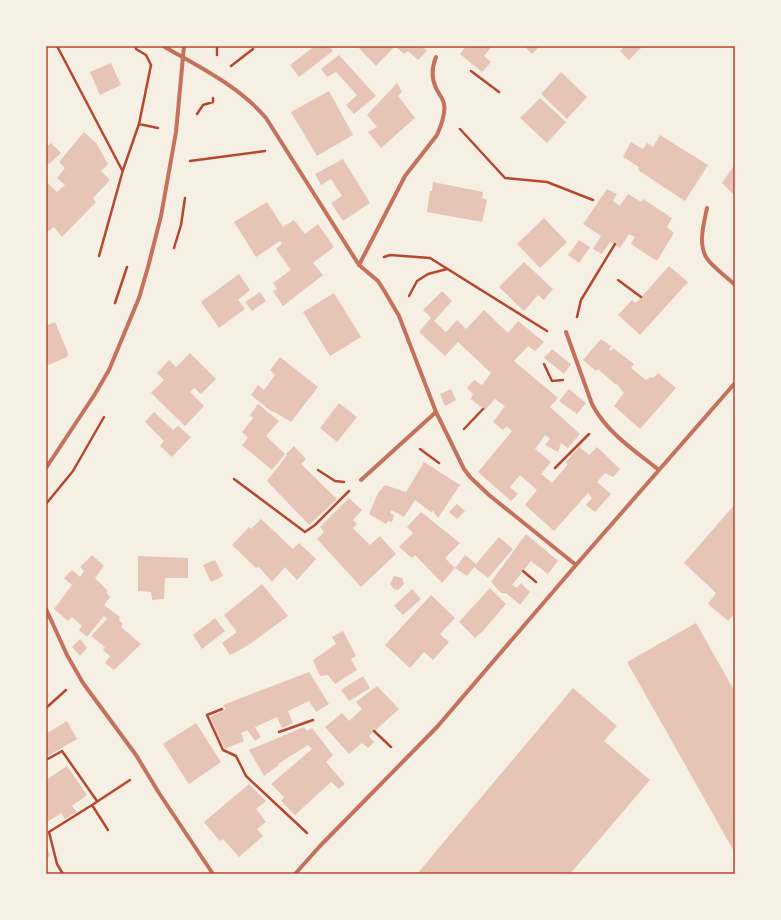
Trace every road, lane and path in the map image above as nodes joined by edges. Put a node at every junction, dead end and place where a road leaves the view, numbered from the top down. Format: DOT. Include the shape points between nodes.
graph roads {
  1 [pos="57,46"];
  2 [pos="136,46"];
  3 [pos="163,46"];
  4 [pos="184,46"];
  5 [pos="252,49"];
  6 [pos="436,57"];
  7 [pos="183,58"];
  8 [pos="230,67"];
  9 [pos="471,71"];
  10 [pos="499,92"];
  11 [pos="444,112"];
  12 [pos="285,148"];
  13 [pos="190,161"];
  14 [pos="123,170"];
  15 [pos="593,200"];
  16 [pos="708,208"];
  17 [pos="615,244"];
  18 [pos="99,256"];
  19 [pos="128,263"];
  20 [pos="359,265"];
  21 [pos="447,268"];
  22 [pos="618,280"];
  23 [pos="735,285"];
  24 [pos="641,297"];
  25 [pos="114,306"];
  26 [pos="399,316"];
  27 [pos="576,324"];
  28 [pos="566,332"];
  29 [pos="544,364"];
  30 [pos="580,372"];
  31 [pos="735,383"];
  32 [pos="483,409"];
  33 [pos="436,412"];
  34 [pos="602,421"];
  35 [pos="451,443"];
  36 [pos="46,468"];
  37 [pos="555,468"];
  38 [pos="318,470"];
  39 [pos="659,470"];
  40 [pos="234,479"];
  41 [pos="361,480"];
  42 [pos="348,482"];
  43 [pos="576,565"];
  44 [pos="46,610"];
  45 [pos="222,709"];
  46 [pos="313,720"];
  47 [pos="374,731"];
  48 [pos="280,732"];
  49 [pos="46,760"];
  50 [pos="404,760"];
  51 [pos="133,778"];
  52 [pos="97,801"];
  53 [pos="92,805"];
  54 [pos="108,830"];
  55 [pos="49,832"];
  56 [pos="46,834"];
  57 [pos="320,846"];
  58 [pos="63,874"];
  59 [pos="213,874"];
  60 [pos="296,874"];
  1 -- 14 [label="path"];
  2 -- 14 [label="path" via="151,64 139,124"];
  3 -- 7 [label="street"];
  4 -- 7 [label="street"];
  5 -- 8 [label="path"];
  6 -- 11 [label="street" via="432,66 433,77 444,104"];
  7 -- 12 [label="street" via="215,76 255,105"];
  7 -- 36 [label="street" via="176,132 161,216 139,298 109,370 96,394"];
  9 -- 10 [label="path"];
  11 -- 15 [label="path" via="505,178 547,182"];
  11 -- 20 [label="street" via="437,135 405,176"];
  12 -- 13 [label="path"];
  12 -- 20 [label="street"];
  14 -- 18 [label="path"];
  16 -- 23 [label="street" via="703,225 703,252 707,259"];
  17 -- 27 [label="path" via="581,300"];
  19 -- 25 [label="path"];
  20 -- 21 [label="path" via="390,255 430,258"];
  20 -- 26 [label="street" via="378,281"];
  21 -- 26 [label="path" via="428,274 417,281"];
  21 -- 28 [label="path" via="550,333"];
  22 -- 24 [label="path"];
  26 -- 33 [label="street"];
  28 -- 30 [label="street"];
  29 -- 30 [label="path" via="552,381 564,380"];
  30 -- 34 [label="street" via="592,404"];
  31 -- 39 [label="street"];
  32 -- 35 [label="path"];
  33 -- 35 [label="street"];
  33 -- 41 [label="street"];
  34 -- 37 [label="path"];
  34 -- 39 [label="street"];
  35 -- 43 [label="street" via="464,469 474,482"];
  38 -- 42 [label="path" via="341,483"];
  39 -- 43 [label="street"];
  40 -- 41 [label="path" via="305,532"];
  43 -- 50 [label="street" via="437,727"];
  44 -- 59 [label="street" via="66,655 83,683 136,755"];
  45 -- 57 [label="path" via="207,715 223,750 236,756 246,776"];
  46 -- 48 [label="path"];
  47 -- 50 [label="path"];
  49 -- 52 [label="path" via="62,751"];
  50 -- 57 [label="street"];
  51 -- 52 [label="path"];
  52 -- 53 [label="path"];
  53 -- 54 [label="path"];
  53 -- 55 [label="path"];
  55 -- 56 [label="path"];
  55 -- 58 [label="path" via="57,864"];
  57 -- 60 [label="street"];
}
